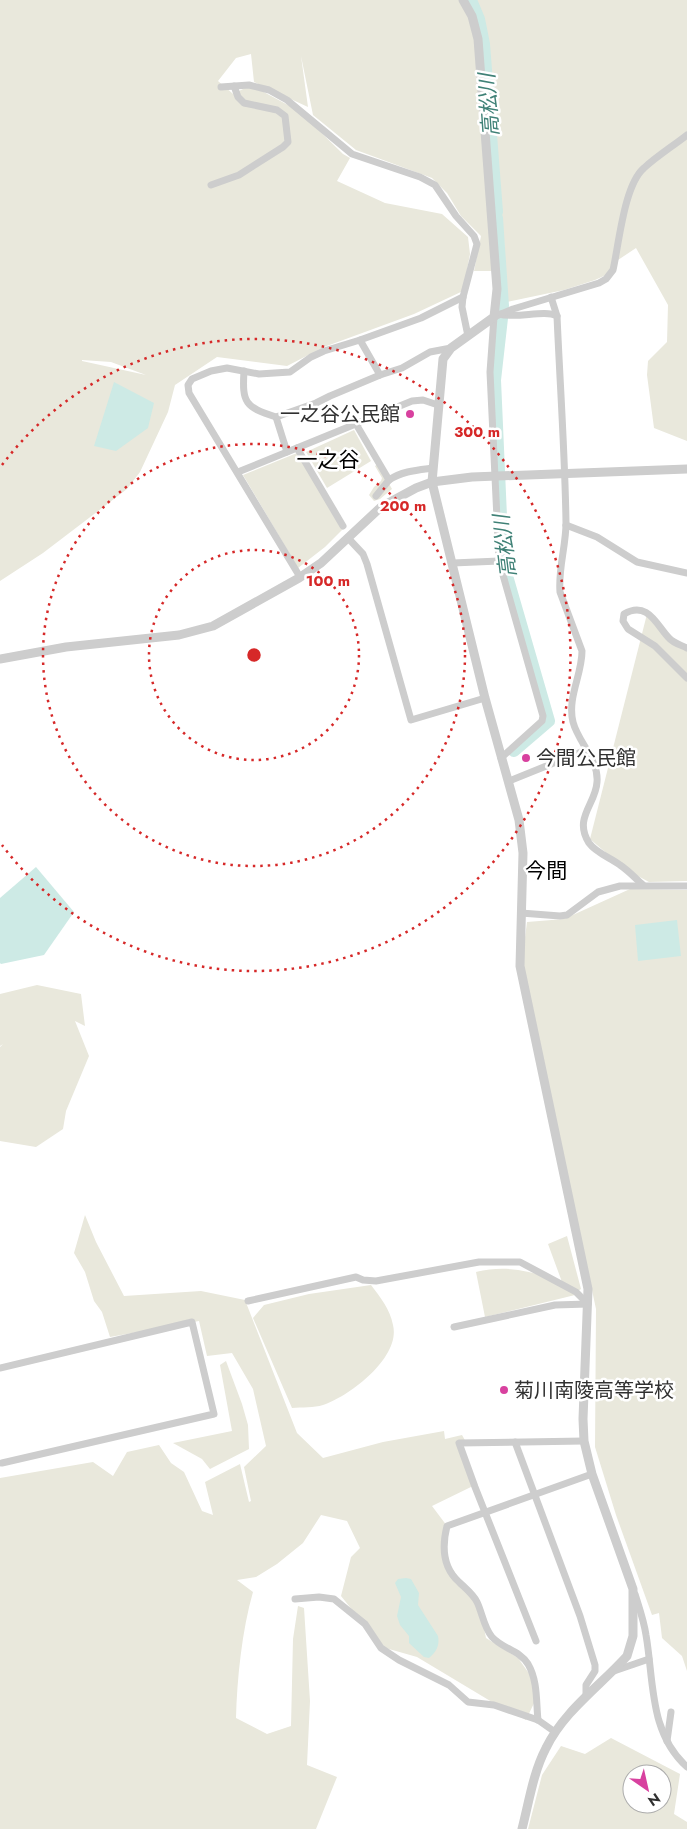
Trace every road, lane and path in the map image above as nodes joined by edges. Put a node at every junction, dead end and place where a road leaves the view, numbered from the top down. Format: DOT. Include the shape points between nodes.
graph roads {
  1 [pos="463,0"];
  2 [pos="234,86"];
  3 [pos="221,87"];
  4 [pos="687,136"];
  5 [pos="211,185"];
  6 [pos="463,297"];
  7 [pos="551,297"];
  8 [pos="497,316"];
  9 [pos="557,316"];
  10 [pos="468,336"];
  11 [pos="360,340"];
  12 [pos="451,348"];
  13 [pos="244,371"];
  14 [pos="380,375"];
  15 [pos="438,404"];
  16 [pos="276,417"];
  17 [pos="356,424"];
  18 [pos="297,448"];
  19 [pos="287,452"];
  20 [pos="433,468"];
  21 [pos="687,469"];
  22 [pos="238,472"];
  23 [pos="565,474"];
  24 [pos="498,476"];
  25 [pos="389,480"];
  26 [pos="432,482"];
  27 [pos="376,496"];
  28 [pos="566,525"];
  29 [pos="343,526"];
  30 [pos="348,538"];
  31 [pos="499,561"];
  32 [pos="452,562"];
  33 [pos="687,573"];
  34 [pos="300,577"];
  35 [pos="687,648"];
  36 [pos="0,659"];
  37 [pos="687,678"];
  38 [pos="485,698"];
  39 [pos="586,750"];
  40 [pos="501,758"];
  41 [pos="509,781"];
  42 [pos="643,885"];
  43 [pos="687,886"];
  44 [pos="521,913"];
  45 [pos="248,1301"];
  46 [pos="588,1304"];
  47 [pos="454,1327"];
  48 [pos="0,1368"];
  49 [pos="584,1440"];
  50 [pos="515,1442"];
  51 [pos="2,1464"];
  52 [pos="592,1474"];
  53 [pos="534,1495"];
  54 [pos="484,1512"];
  55 [pos="633,1589"];
  56 [pos="295,1599"];
  57 [pos="536,1641"];
  58 [pos="649,1660"];
  59 [pos="612,1671"];
  60 [pos="586,1697"];
  61 [pos="671,1712"];
  62 [pos="538,1720"];
  63 [pos="555,1732"];
  64 [pos="667,1741"];
  65 [pos="686,1762"];
  66 [pos="522,1829"];
  1 -- 8 [label="street" via="472,16 478,39"];
  2 -- 3 [label="street"];
  2 -- 5 [label="street" via="244,103 278,110 285,116 288,142 239,175"];
  2 -- 6 [label="street" via="249,84 269,90 288,100 352,154 435,185 477,244"];
  4 -- 7 [label="street" via="643,168 635,178 628,194 610,275 599,283"];
  6 -- 10 [label="street"];
  6 -- 11 [label="street" via="421,318"];
  7 -- 8 [label="street"];
  7 -- 9 [label="street"];
  8 -- 9 [label="street" via="551,312"];
  8 -- 10 [label="street"];
  8 -- 24 [label="street" via="490,372"];
  9 -- 23 [label="street"];
  10 -- 12 [label="street"];
  11 -- 13 [label="street" via="324,351 290,372 259,374"];
  11 -- 14 [label="street"];
  12 -- 14 [label="street" via="430,352 402,368"];
  12 -- 15 [label="street" via="443,359"];
  13 -- 16 [label="street" via="243,394 248,403"];
  13 -- 22 [label="street" via="227,368 212,371 192,379 188,385 189,393"];
  14 -- 16 [label="street" via="316,404"];
  15 -- 17 [label="street" via="412,401"];
  15 -- 20 [label="street"];
  16 -- 19 [label="street"];
  17 -- 18 [label="street"];
  17 -- 25 [label="street"];
  18 -- 19 [label="street"];
  18 -- 29 [label="street"];
  19 -- 22 [label="street"];
  20 -- 25 [label="street" via="408,472"];
  20 -- 26 [label="street"];
  21 -- 23 [label="street"];
  22 -- 34 [label="street"];
  23 -- 24 [label="street"];
  23 -- 28 [label="street"];
  24 -- 26 [label="street"];
  24 -- 31 [label="street"];
  25 -- 27 [label="street"];
  26 -- 30 [label="street" via="381,507"];
  26 -- 32 [label="street"];
  28 -- 33 [label="street" via="597,537 637,562"];
  28 -- 39 [label="street" via="559,582 582,651 571,710 576,732"];
  30 -- 34 [label="street" via="321,564"];
  30 -- 38 [label="street" via="363,554 367,564 411,720"];
  31 -- 32 [label="street"];
  31 -- 40 [label="street" via="543,716 542,721"];
  32 -- 38 [label="street"];
  34 -- 36 [label="street" via="213,626 196,631 66,647"];
  35 -- 37 [label="street" via="670,640 653,616 630,611 624,614 623,620 628,628 655,646"];
  38 -- 40 [label="street"];
  39 -- 41 [label="street"];
  39 -- 42 [label="street" via="598,777 585,814 583,826 586,835 595,849 622,866"];
  40 -- 41 [label="street"];
  41 -- 44 [label="street" via="522,836"];
  42 -- 43 [label="street"];
  42 -- 44 [label="street" via="620,886 598,892 567,915"];
  44 -- 46 [label="street" via="520,966 584,1262"];
  45 -- 46 [label="street" via="356,1277 376,1281 479,1262 520,1262 576,1292"];
  46 -- 47 [label="street" via="555,1305"];
  46 -- 49 [label="street"];
  48 -- 51 [label="street" via="192,1322 214,1414"];
  49 -- 50 [label="street"];
  49 -- 52 [label="street"];
  50 -- 53 [label="street"];
  50 -- 54 [label="street" via="459,1443"];
  52 -- 53 [label="street"];
  52 -- 55 [label="street"];
  53 -- 54 [label="street"];
  53 -- 60 [label="street" via="595,1664 586,1685"];
  54 -- 57 [label="street"];
  54 -- 62 [label="street" via="447,1526 445,1560 456,1580 476,1600 491,1636 516,1652 529,1666 536,1692"];
  55 -- 58 [label="street" via="642,1615"];
  55 -- 59 [label="street" via="631,1648"];
  56 -- 62 [label="street" via="334,1599 365,1624 381,1648 449,1686 468,1702 494,1705"];
  58 -- 59 [label="street"];
  58 -- 64 [label="street" via="658,1720"];
  59 -- 60 [label="street"];
  60 -- 63 [label="street"];
  61 -- 64 [label="street"];
  62 -- 63 [label="street"];
  63 -- 66 [label="street" via="539,1764"];
  64 -- 65 [label="street"];
}
